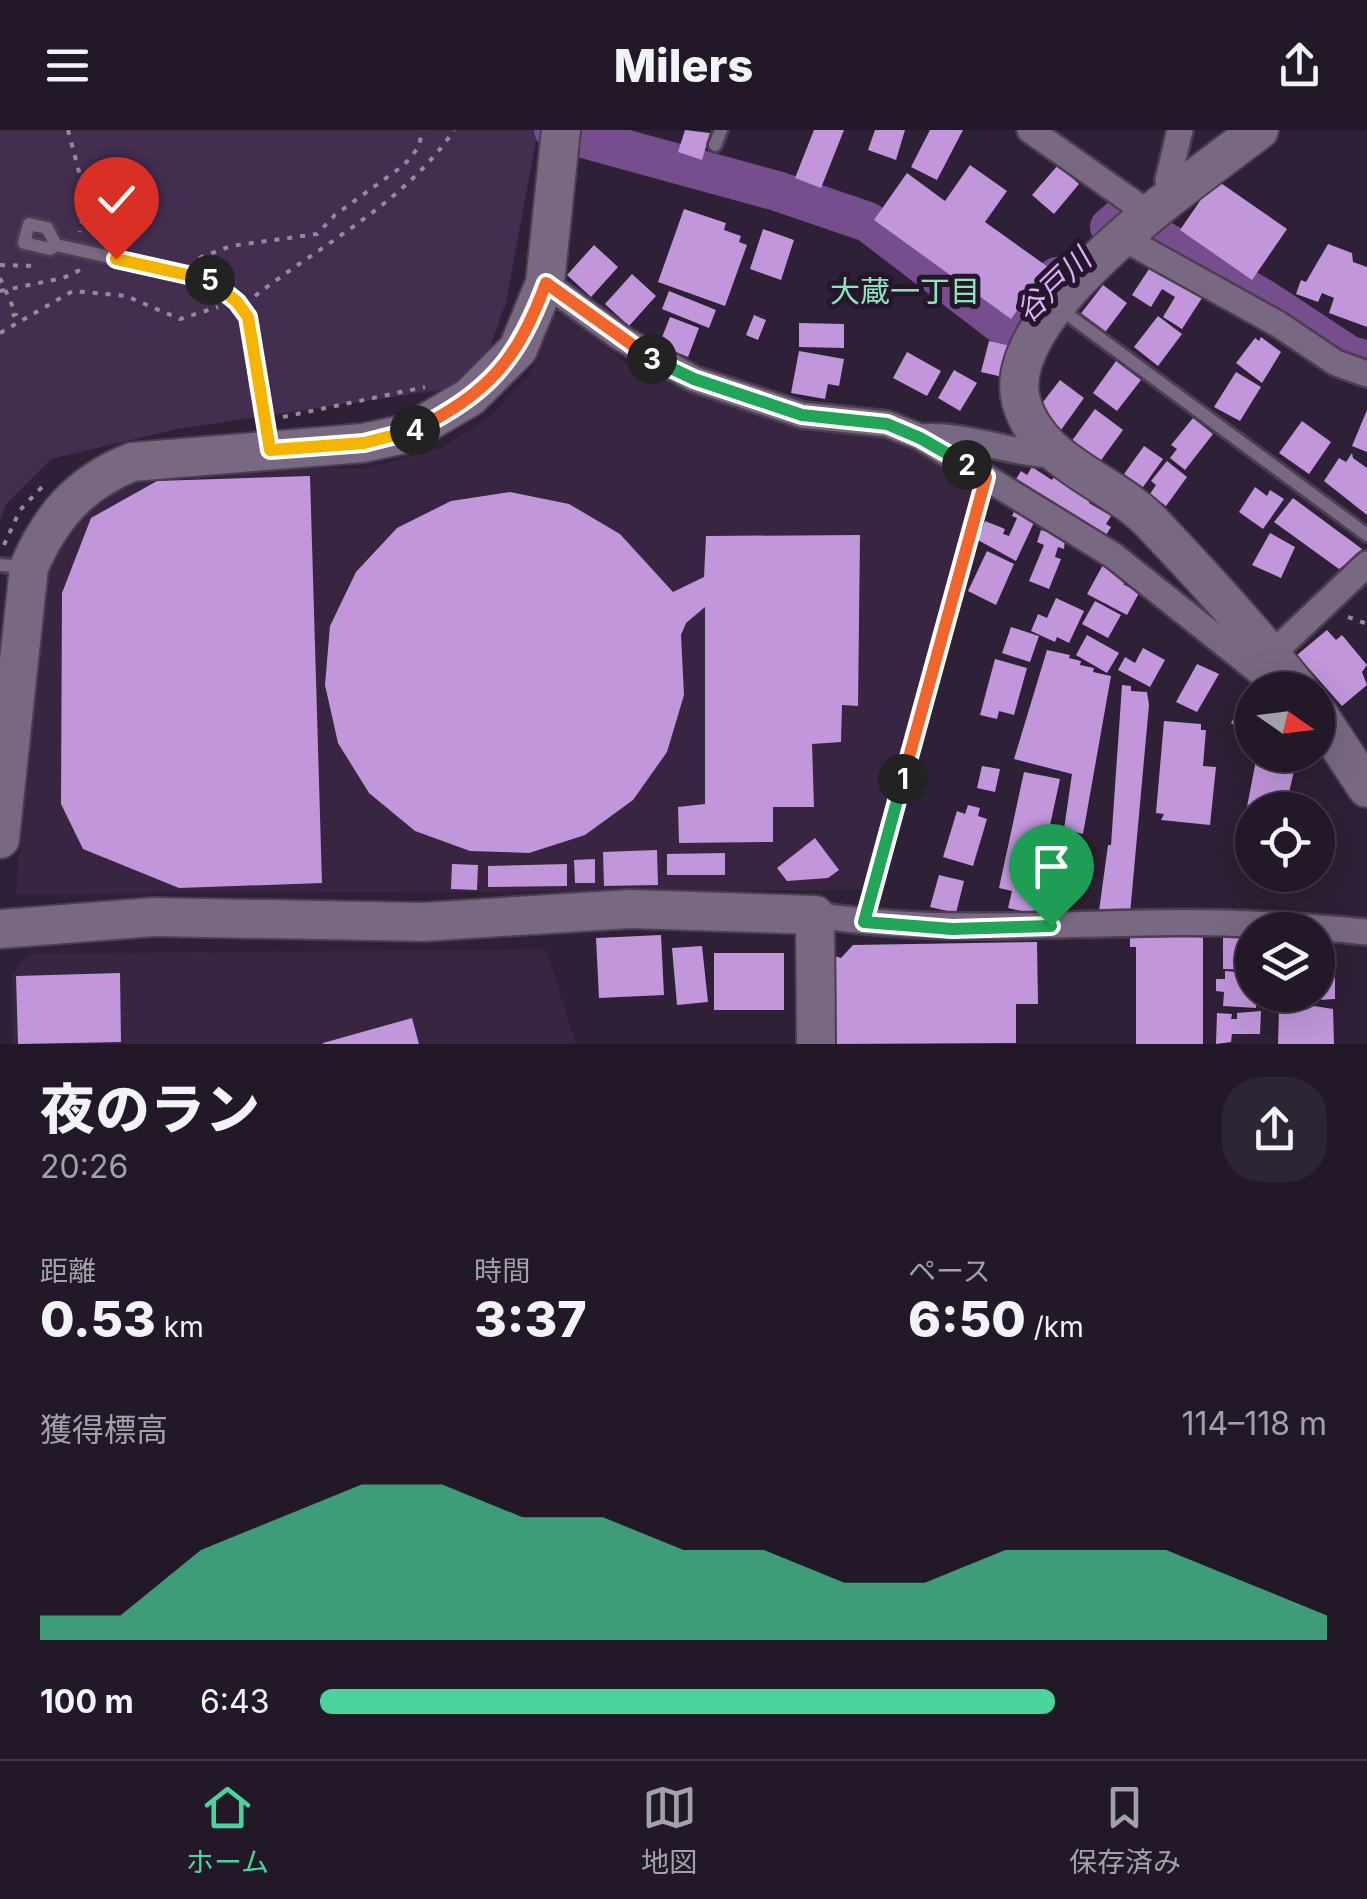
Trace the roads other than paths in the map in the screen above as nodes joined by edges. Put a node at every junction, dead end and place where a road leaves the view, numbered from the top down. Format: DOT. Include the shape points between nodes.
graph roads {
  1 [pos="721,130"];
  2 [pos="1030,130"];
  3 [pos="1180,130"];
  4 [pos="1259,130"];
  5 [pos="560,133"];
  6 [pos="715,144"];
  7 [pos="1142,220"];
  8 [pos="56,245"];
  9 [pos="546,283"];
  10 [pos="1056,306"];
  11 [pos="1367,374"];
  12 [pos="269,435"];
  13 [pos="920,438"];
  14 [pos="1058,456"];
  15 [pos="1367,535"];
  16 [pos="10,562"];
  17 [pos="1367,564"];
  18 [pos="1276,672"];
  19 [pos="1335,742"];
  20 [pos="1367,788"];
  21 [pos="0,839"];
  22 [pos="816,914"];
  23 [pos="0,929"];
  24 [pos="1367,932"];
  25 [pos="816,1044"];
  1 -- 6 [label="lane"];
  2 -- 7 [label="street"];
  3 -- 7 [label="street" via="1168,180"];
  4 -- 7 [label="street"];
  5 -- 9 [label="street"];
  7 -- 10 [label="street"];
  7 -- 11 [label="street" via="1278,324 1336,363"];
  8 -- 12 [label="lane" via="209,279 237,302 248,317"];
  9 -- 12 [label="street" via="518,349 450,412 409,433 364,443"];
  9 -- 13 [label="street" via="621,338 694,379 802,415 887,424"];
  10 -- 14 [label="street" via="1034,333 1020,381 1028,418"];
  10 -- 15 [label="lane"];
  12 -- 16 [label="street" via="132,462 98,476"];
  13 -- 14 [label="street" via="943,435"];
  13 -- 18 [label="street" via="1114,556"];
  14 -- 18 [label="street" via="1152,523"];
  16 -- 21 [label="street"];
  17 -- 18 [label="street"];
  19 -- 20 [label="street"];
  22 -- 23 [label="street" via="694,909 423,922 154,918"];
  22 -- 24 [label="street" via="952,929 1220,924"];
  22 -- 25 [label="street"];
}
